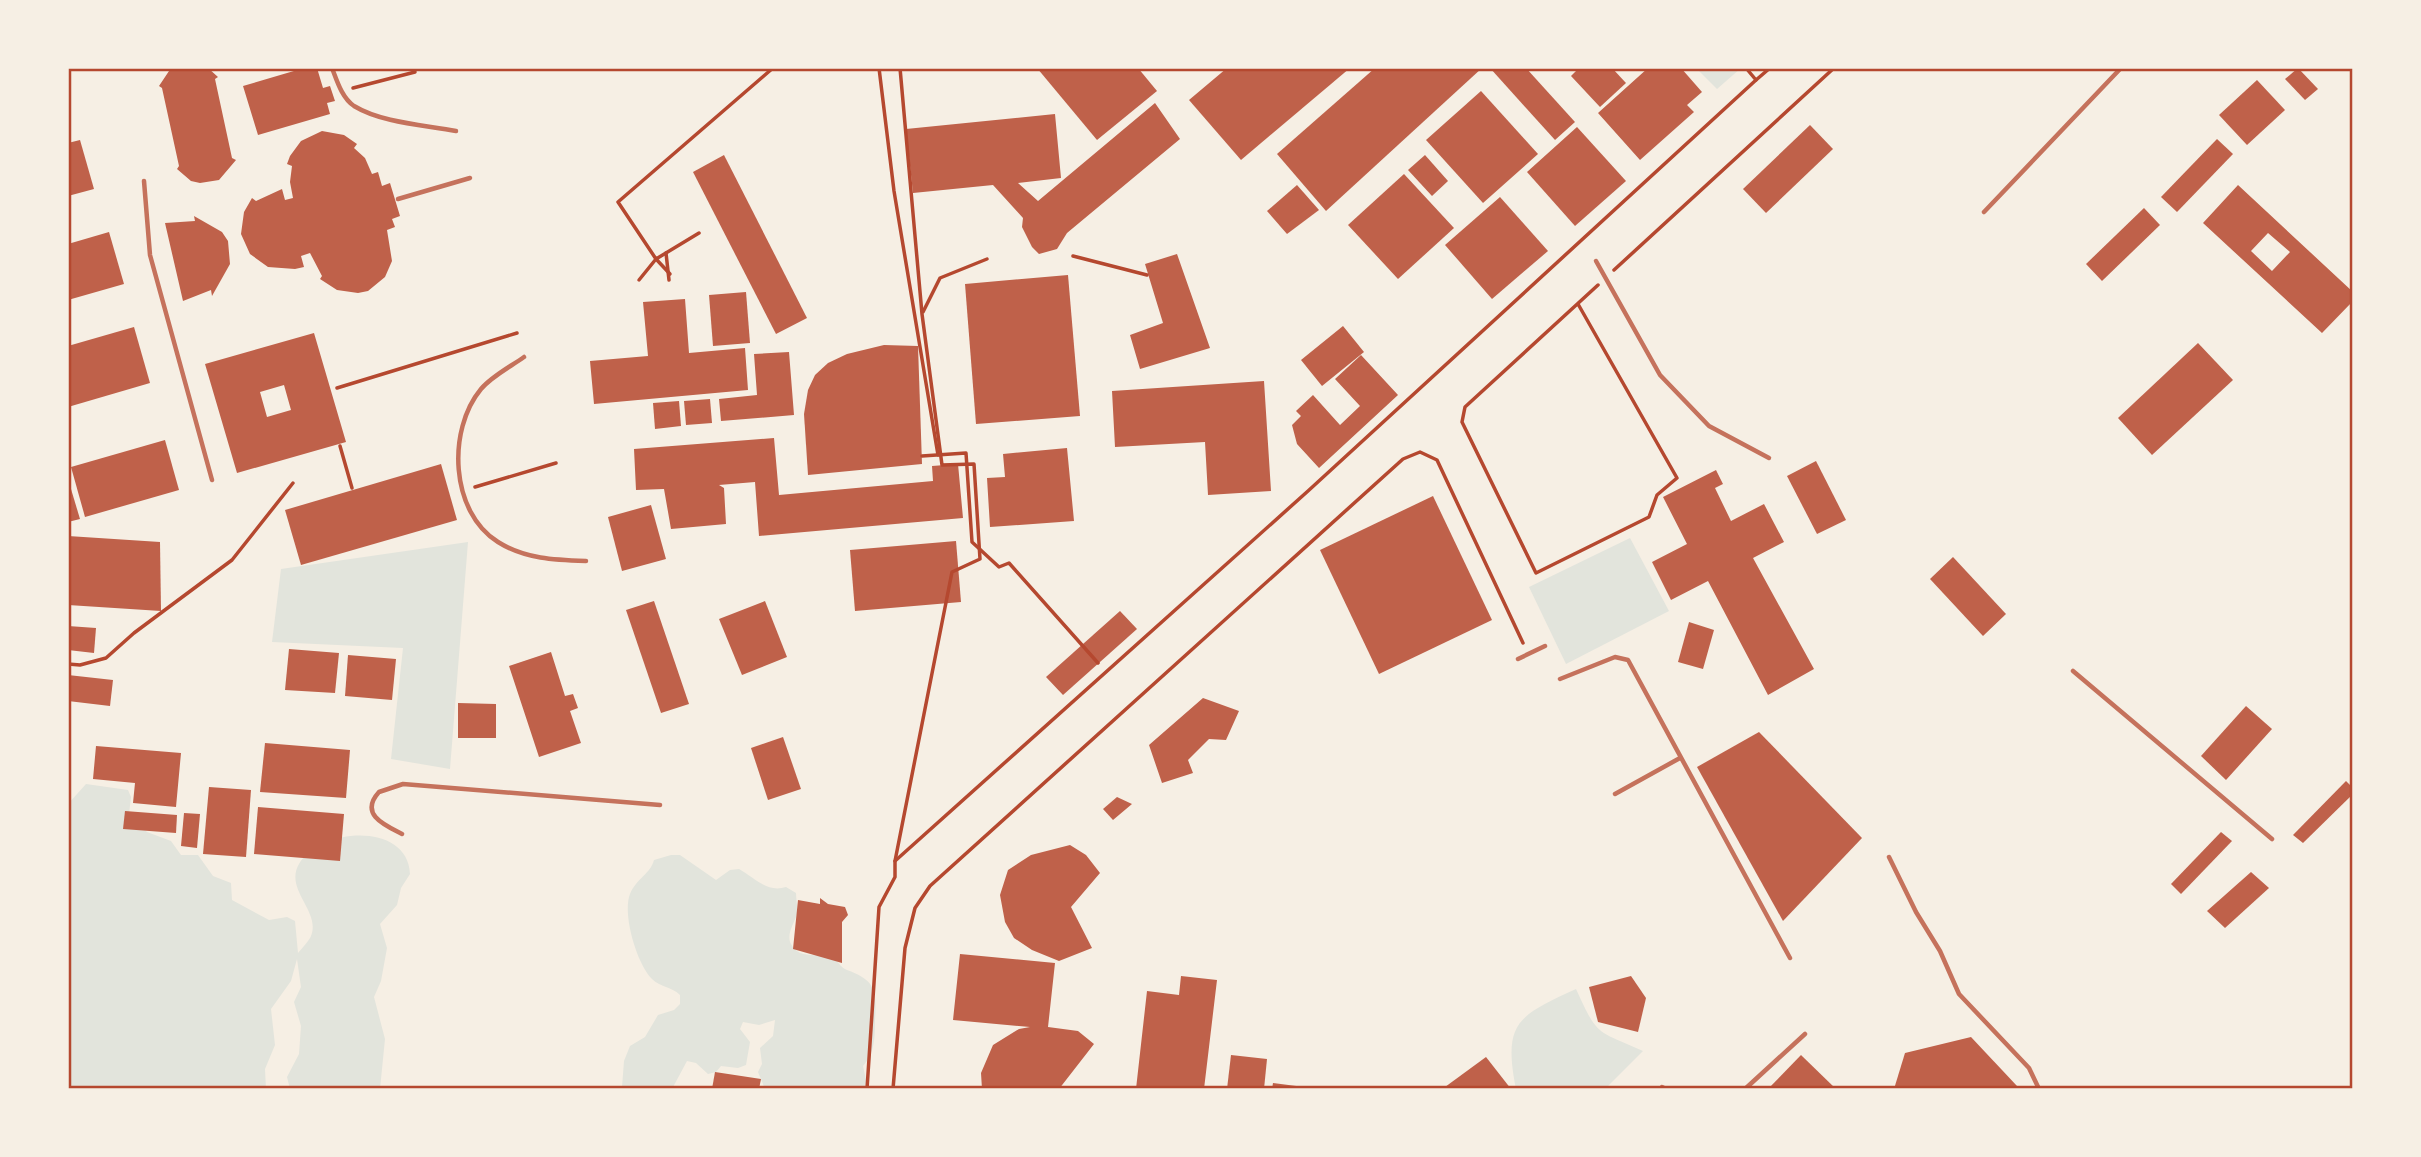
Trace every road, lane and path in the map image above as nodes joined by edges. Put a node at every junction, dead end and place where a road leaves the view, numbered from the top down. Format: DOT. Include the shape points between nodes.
graph roads {
  1 [pos="332,68"];
  2 [pos="773,68"];
  3 [pos="879,68"];
  4 [pos="900,68"];
  5 [pos="1746,68"];
  6 [pos="1770,68"];
  7 [pos="1834,68"];
  8 [pos="2121,68"];
  9 [pos="415,72"];
  10 [pos="1756,80"];
  11 [pos="341,91"];
  12 [pos="456,131"];
  13 [pos="470,178"];
  14 [pos="144,181"];
  15 [pos="398,200"];
  16 [pos="1984,212"];
  17 [pos="699,233"];
  18 [pos="666,253"];
  19 [pos="1073,256"];
  20 [pos="656,258"];
  21 [pos="988,259"];
  22 [pos="1597,261"];
  23 [pos="670,274"];
  24 [pos="1147,275"];
  25 [pos="1606,277"];
  26 [pos="639,280"];
  27 [pos="669,281"];
  28 [pos="1578,304"];
  29 [pos="922,314"];
  30 [pos="517,333"];
  31 [pos="524,357"];
  32 [pos="337,388"];
  33 [pos="340,446"];
  34 [pos="939,455"];
  35 [pos="922,456"];
  36 [pos="1769,458"];
  37 [pos="556,463"];
  38 [pos="968,465"];
  39 [pos="212,480"];
  40 [pos="293,482"];
  41 [pos="352,488"];
  42 [pos="463,490"];
  43 [pos="980,549"];
  44 [pos="586,561"];
  45 [pos="1545,646"];
  46 [pos="1528,654"];
  47 [pos="1518,659"];
  48 [pos="1098,663"];
  49 [pos="68,664"];
  50 [pos="2073,671"];
  51 [pos="1560,679"];
  52 [pos="1680,758"];
  53 [pos="1615,794"];
  54 [pos="660,805"];
  55 [pos="402,834"];
  56 [pos="2272,839"];
  57 [pos="1889,857"];
  58 [pos="895,862"];
  59 [pos="1790,958"];
  60 [pos="1805,1034"];
  61 [pos="867,1089"];
  62 [pos="893,1089"];
  63 [pos="1745,1089"];
  64 [pos="2039,1089"];
  1 -- 11 [label="lane"];
  2 -- 20 [label="path" via="618,202"];
  3 -- 34 [label="path" via="894,191"];
  4 -- 29 [label="path"];
  5 -- 10 [label="path"];
  6 -- 10 [label="path"];
  7 -- 25 [label="path"];
  8 -- 16 [label="lane"];
  9 -- 11 [label="path"];
  10 -- 58 [label="path"];
  11 -- 12 [label="lane" via="354,105 376,114"];
  13 -- 15 [label="lane"];
  14 -- 39 [label="lane" via="150,255"];
  17 -- 18 [label="path"];
  18 -- 20 [label="path"];
  18 -- 23 [label="path"];
  19 -- 24 [label="path"];
  20 -- 23 [label="path"];
  20 -- 26 [label="path"];
  21 -- 29 [label="path" via="940,278"];
  22 -- 25 [label="lane"];
  23 -- 27 [label="path"];
  25 -- 28 [label="path"];
  25 -- 36 [label="lane" via="1660,375 1709,426"];
  28 -- 28 [label="path" via="1677,478 1657,495 1649,517 1536,573 1462,422 1465,407"];
  29 -- 34 [label="path"];
  30 -- 32 [label="path"];
  31 -- 42 [label="lane" via="481,389 464,421 459,439"];
  33 -- 41 [label="path"];
  34 -- 35 [label="path"];
  34 -- 38 [label="path" via="942,464"];
  34 -- 38 [label="path" via="966,453"];
  37 -- 42 [label="path"];
  38 -- 43 [label="path" via="974,464"];
  40 -- 49 [label="path" via="232,560 106,658"];
  42 -- 44 [label="lane" via="478,523 496,541 530,555"];
  43 -- 48 [label="path" via="999,567 1009,563"];
  43 -- 58 [label="path" via="981,559 952,572"];
  45 -- 46 [label="lane"];
  46 -- 47 [label="lane"];
  46 -- 62 [label="path" via="1437,460 1420,452 1403,459 930,886 915,908 905,948"];
  50 -- 56 [label="lane"];
  51 -- 52 [label="lane" via="1615,657 1628,660"];
  52 -- 53 [label="lane"];
  52 -- 59 [label="lane"];
  54 -- 55 [label="lane" via="403,784 379,792 372,807 372,815 380,823"];
  57 -- 64 [label="lane" via="1959,994 2029,1068"];
  58 -- 61 [label="path" via="895,877 879,907"];
  60 -- 63 [label="lane"];
}
